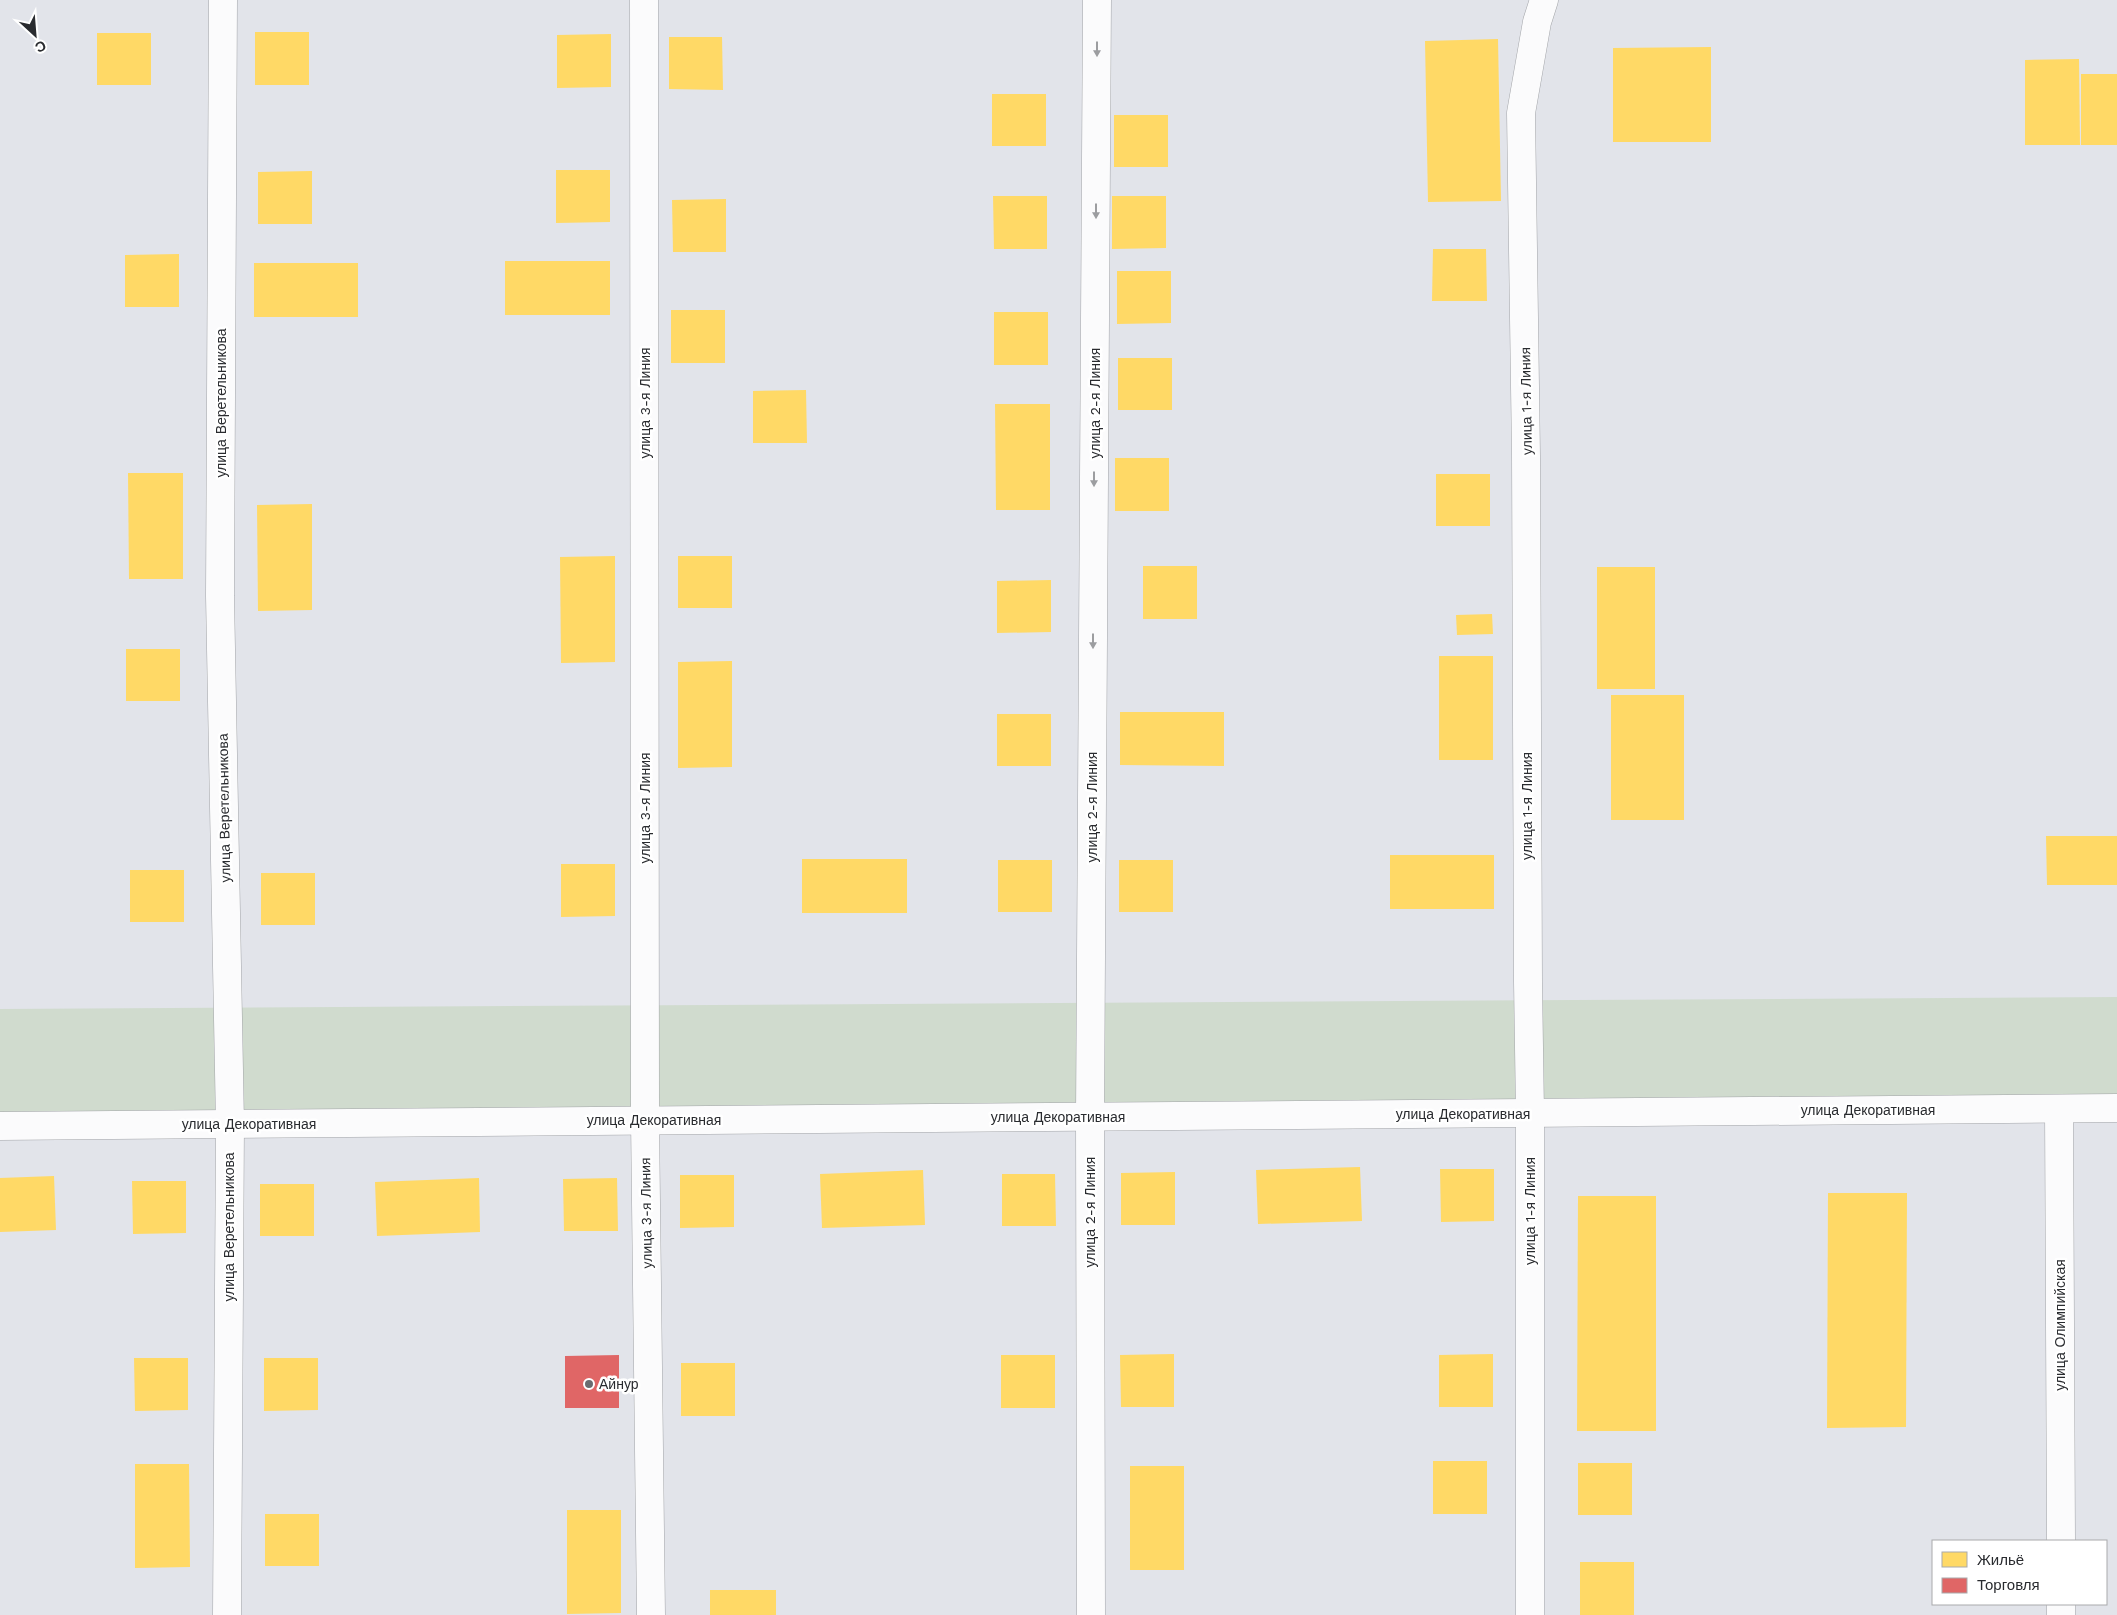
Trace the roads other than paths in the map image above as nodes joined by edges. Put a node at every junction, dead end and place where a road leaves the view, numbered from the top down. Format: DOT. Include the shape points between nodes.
graph roads {
  1 [pos="223,0"];
  2 [pos="644,0"];
  3 [pos="1097,0"];
  4 [pos="1544,0"];
  5 [pos="2117,1108"];
  6 [pos="2059,1109"];
  7 [pos="1530,1113"];
  8 [pos="1090,1117"];
  9 [pos="646,1120"];
  10 [pos="230,1124"];
  11 [pos="0,1126"];
  12 [pos="2060,1540"];
  13 [pos="226,1615"];
  14 [pos="651,1615"];
  15 [pos="1091,1615"];
  16 [pos="1530,1615"];
  1 -- 10 [label="street, улица Веретельникова" via="220,596"];
  2 -- 9 [label="street, улица 3-я Линия"];
  3 -- 8 [label="street, улица 2-я Линия, one-way"];
  4 -- 7 [label="street, улица 1-я Линия" via="1521,113"];
  5 -- 6 [label="street, улица Декоративная"];
  6 -- 7 [label="street, улица Декоративная"];
  6 -- 12 [label="street, улица Олимпийская"];
  7 -- 8 [label="street, улица Декоративная"];
  7 -- 16 [label="street, улица 1-я Линия"];
  8 -- 9 [label="street, улица Декоративная"];
  8 -- 15 [label="street, улица 2-я Линия"];
  9 -- 10 [label="street, улица Декоративная"];
  9 -- 14 [label="street, улица 3-я Линия"];
  10 -- 11 [label="street, улица Декоративная"];
  10 -- 13 [label="street, улица Веретельникова"];
}
